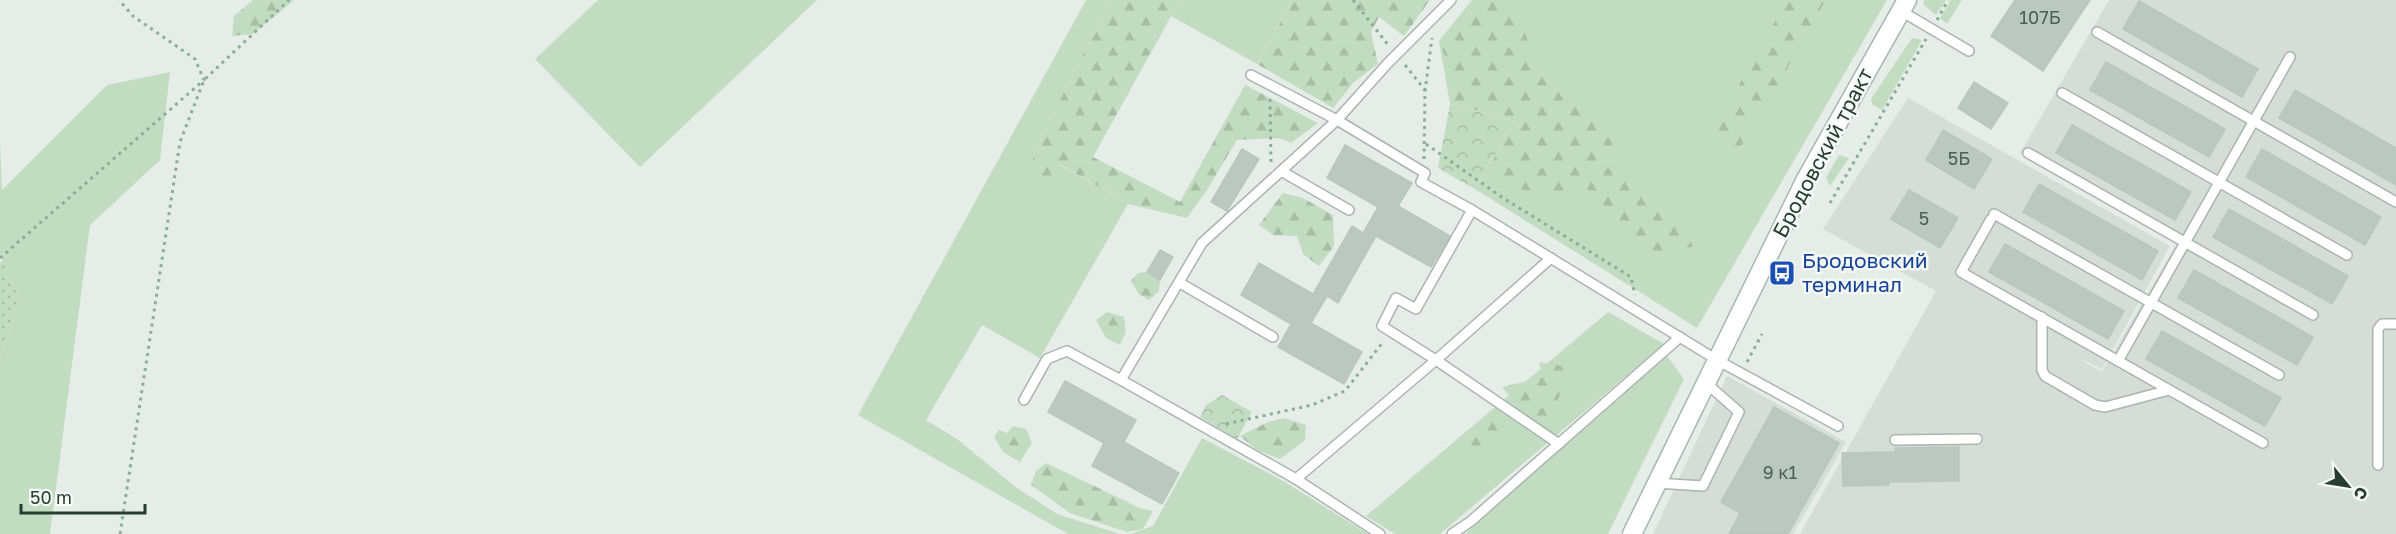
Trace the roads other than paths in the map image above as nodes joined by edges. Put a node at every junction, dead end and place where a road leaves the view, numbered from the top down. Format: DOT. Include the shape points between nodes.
graph roads {
  1 [pos="1450,0"];
  2 [pos="1904,5"];
  3 [pos="2097,32"];
  4 [pos="1969,51"];
  5 [pos="2290,57"];
  6 [pos="1251,75"];
  7 [pos="2062,93"];
  8 [pos="1337,120"];
  9 [pos="2253,121"];
  10 [pos="2028,153"];
  11 [pos="1281,171"];
  12 [pos="2219,182"];
  13 [pos="2396,202"];
  14 [pos="1349,210"];
  15 [pos="1472,210"];
  16 [pos="2185,242"];
  17 [pos="2347,255"];
  18 [pos="1551,258"];
  19 [pos="1180,283"];
  20 [pos="2151,302"];
  21 [pos="2313,315"];
  22 [pos="2042,317"];
  23 [pos="2396,324"];
  24 [pos="1273,337"];
  25 [pos="1680,337"];
  26 [pos="1436,360"];
  27 [pos="1717,360"];
  28 [pos="2118,361"];
  29 [pos="2279,375"];
  30 [pos="1120,380"];
  31 [pos="1706,382"];
  32 [pos="2169,390"];
  33 [pos="1024,400"];
  34 [pos="1838,426"];
  35 [pos="1977,439"];
  36 [pos="1895,440"];
  37 [pos="2264,443"];
  38 [pos="1559,444"];
  39 [pos="2378,465"];
  40 [pos="1296,479"];
  41 [pos="1656,483"];
  42 [pos="1380,534"];
  43 [pos="1452,534"];
  44 [pos="1632,534"];
  1 -- 8 [label="lane"];
  2 -- 4 [label="lane" via="1932,29"];
  2 -- 27 [label="street, Бродовский тракт" via="1805,181"];
  3 -- 9 [label="lane"];
  5 -- 9 [label="lane"];
  6 -- 8 [label="lane"];
  7 -- 12 [label="lane"];
  8 -- 11 [label="lane"];
  8 -- 15 [label="lane" via="1425,173 1421,182"];
  9 -- 12 [label="lane"];
  9 -- 13 [label="lane"];
  10 -- 16 [label="lane"];
  11 -- 14 [label="lane"];
  11 -- 19 [label="lane" via="1202,243"];
  12 -- 16 [label="lane"];
  12 -- 17 [label="lane"];
  15 -- 18 [label="lane"];
  15 -- 26 [label="lane" via="1416,309 1396,298 1382,326"];
  16 -- 20 [label="lane"];
  16 -- 21 [label="lane"];
  18 -- 25 [label="lane"];
  18 -- 26 [label="lane"];
  19 -- 24 [label="lane"];
  19 -- 30 [label="lane"];
  20 -- 22 [label="lane" via="1992,216 1961,272"];
  20 -- 28 [label="lane"];
  20 -- 29 [label="lane"];
  22 -- 28 [label="lane"];
  22 -- 32 [label="lane" via="2045,376 2095,405 2105,407"];
  23 -- 39 [label="lane" via="2382,324 2378,329"];
  25 -- 27 [label="lane"];
  25 -- 38 [label="lane"];
  26 -- 38 [label="lane"];
  26 -- 40 [label="lane"];
  27 -- 31 [label="street, Бродовский тракт"];
  27 -- 34 [label="lane"];
  28 -- 32 [label="lane"];
  30 -- 33 [label="lane" via="1067,351 1047,359"];
  30 -- 40 [label="lane"];
  31 -- 41 [label="street, Бродовский тракт"];
  31 -- 41 [label="lane" via="1739,412 1703,486"];
  32 -- 37 [label="lane"];
  35 -- 36 [label="lane"];
  38 -- 43 [label="lane"];
  40 -- 42 [label="lane"];
  41 -- 44 [label="street, Бродовский тракт"];
}
